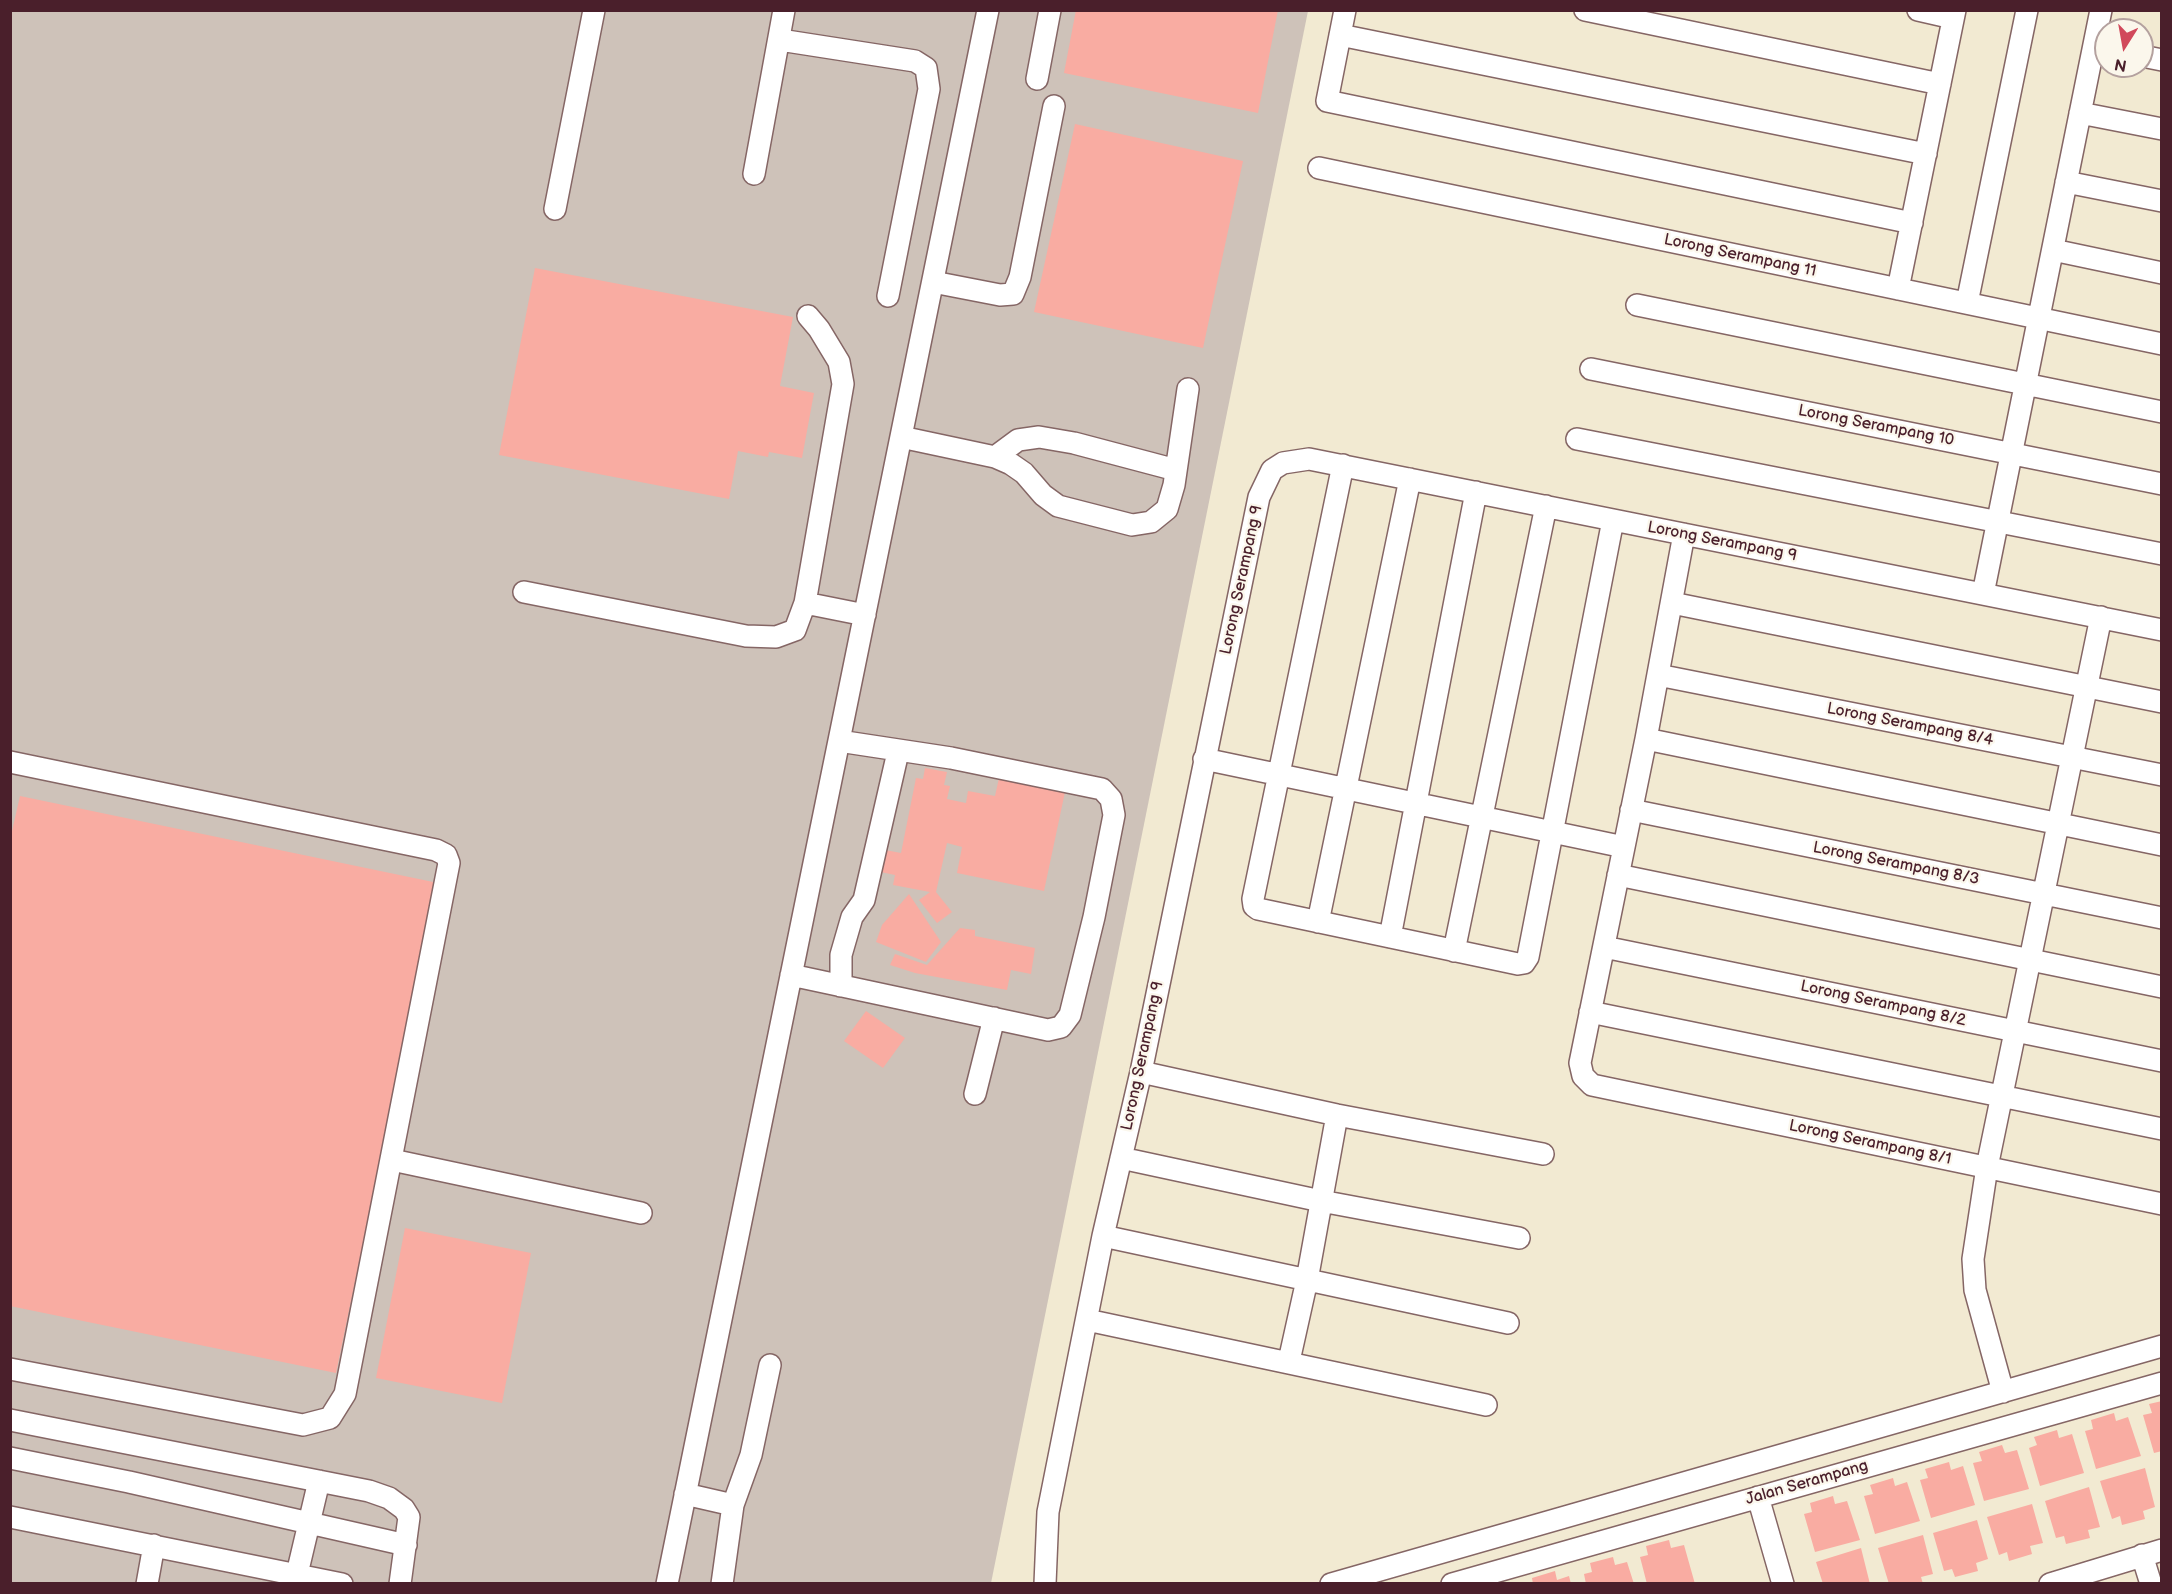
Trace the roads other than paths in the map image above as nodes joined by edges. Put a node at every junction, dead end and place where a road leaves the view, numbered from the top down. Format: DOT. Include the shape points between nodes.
graph roads {
  1 [pos="594,10"];
  2 [pos="784,10"];
  3 [pos="988,10"];
  4 [pos="1050,10"];
  5 [pos="1346,10"];
  6 [pos="1585,10"];
  7 [pos="1918,10"];
  8 [pos="2027,10"];
  9 [pos="1954,14"];
  10 [pos="1340,35"];
  11 [pos="780,40"];
  12 [pos="2094,67"];
  13 [pos="1037,80"];
  14 [pos="1940,84"];
  15 [pos="1054,106"];
  16 [pos="2080,113"];
  17 [pos="2162,129"];
  18 [pos="1926,154"];
  19 [pos="1319,168"];
  20 [pos="754,174"];
  21 [pos="2066,182"];
  22 [pos="2162,201"];
  23 [pos="555,210"];
  24 [pos="1912,223"];
  25 [pos="2052,250"];
  26 [pos="2162,273"];
  27 [pos="933,282"];
  28 [pos="1898,289"];
  29 [pos="888,296"];
  30 [pos="1967,303"];
  31 [pos="1637,305"];
  32 [pos="808,316"];
  33 [pos="2039,318"];
  34 [pos="2162,344"];
  35 [pos="1591,369"];
  36 [pos="2025,384"];
  37 [pos="1188,389"];
  38 [pos="2162,412"];
  39 [pos="901,437"];
  40 [pos="1577,439"];
  41 [pos="2012,454"];
  42 [pos="994,457"];
  43 [pos="1344,465"];
  44 [pos="1176,470"];
  45 [pos="1410,479"];
  46 [pos="2162,484"];
  47 [pos="1476,492"];
  48 [pos="1546,506"];
  49 [pos="1613,520"];
  50 [pos="1998,522"];
  51 [pos="1684,534"];
  52 [pos="2162,554"];
  53 [pos="524,592"];
  54 [pos="1983,594"];
  55 [pos="806,603"];
  56 [pos="1672,603"];
  57 [pos="865,615"];
  58 [pos="2101,617"];
  59 [pos="2162,630"];
  60 [pos="1658,675"];
  61 [pos="2086,687"];
  62 [pos="2162,702"];
  63 [pos="1646,739"];
  64 [pos="839,741"];
  65 [pos="898,752"];
  66 [pos="2072,757"];
  67 [pos="1204,759"];
  68 [pos="10,762"];
  69 [pos="1278,774"];
  70 [pos="2162,775"];
  71 [pos="1346,788"];
  72 [pos="1416,803"];
  73 [pos="1631,810"];
  74 [pos="1482,817"];
  75 [pos="2058,824"];
  76 [pos="1554,832"];
  77 [pos="2162,845"];
  78 [pos="1624,847"];
  79 [pos="1618,875"];
  80 [pos="2044,894"];
  81 [pos="2162,918"];
  82 [pos="1318,922"];
  83 [pos="1390,937"];
  84 [pos="1604,946"];
  85 [pos="1454,951"];
  86 [pos="2030,960"];
  87 [pos="791,975"];
  88 [pos="841,986"];
  89 [pos="2162,987"];
  90 [pos="1590,1012"];
  91 [pos="993,1018"];
  92 [pos="2016,1031"];
  93 [pos="2162,1061"];
  94 [pos="1141,1072"];
  95 [pos="975,1094"];
  96 [pos="2002,1098"];
  97 [pos="1337,1115"];
  98 [pos="2162,1129"];
  99 [pos="1543,1154"];
  100 [pos="1121,1158"];
  101 [pos="392,1160"];
  102 [pos="1988,1167"];
  103 [pos="1321,1201"];
  104 [pos="2162,1204"];
  105 [pos="641,1214"];
  106 [pos="1103,1236"];
  107 [pos="1519,1238"];
  108 [pos="1307,1280"];
  109 [pos="1087,1320"];
  110 [pos="1508,1323"];
  111 [pos="2162,1346"];
  112 [pos="1289,1361"];
  113 [pos="770,1365"];
  114 [pos="10,1369"];
  115 [pos="2162,1383"];
  116 [pos="2003,1392"];
  117 [pos="1486,1405"];
  118 [pos="10,1420"];
  119 [pos="10,1458"];
  120 [pos="319,1481"];
  121 [pos="685,1494"];
  122 [pos="1758,1497"];
  123 [pos="734,1505"];
  124 [pos="10,1517"];
  125 [pos="310,1524"];
  126 [pos="154,1545"];
  127 [pos="406,1545"];
  128 [pos="2152,1552"];
  129 [pos="297,1574"];
  130 [pos="2056,1583"];
  131 [pos="147,1584"];
  132 [pos="342,1584"];
  133 [pos="400,1584"];
  134 [pos="667,1584"];
  135 [pos="722,1584"];
  136 [pos="1045,1584"];
  137 [pos="1331,1584"];
  138 [pos="1452,1584"];
  139 [pos="1783,1584"];
  140 [pos="2151,1584"];
  1 -- 23 [label="street"];
  2 -- 11 [label="street"];
  3 -- 27 [label="street"];
  4 -- 13 [label="street"];
  5 -- 10 [label="street"];
  6 -- 14 [label="street"];
  7 -- 9 [label="street"];
  8 -- 30 [label="street"];
  9 -- 14 [label="street"];
  10 -- 18 [label="street"];
  10 -- 24 [label="street" via="1327,101"];
  11 -- 20 [label="street"];
  11 -- 29 [label="street" via="915,61 926,68 929,89"];
  12 -- 16 [label="street"];
  14 -- 18 [label="street"];
  15 -- 27 [label="street" via="1020,277 1013,294"];
  16 -- 17 [label="street"];
  16 -- 21 [label="street"];
  18 -- 24 [label="street"];
  19 -- 28 [label="street, Lorong Serampang 11"];
  21 -- 22 [label="street"];
  21 -- 25 [label="street"];
  24 -- 28 [label="street"];
  25 -- 26 [label="street"];
  25 -- 33 [label="street"];
  27 -- 39 [label="street"];
  28 -- 30 [label="street, Lorong Serampang 11"];
  30 -- 33 [label="street, Lorong Serampang 11"];
  31 -- 36 [label="street"];
  32 -- 55 [label="street" via="839,362 843,384"];
  33 -- 34 [label="street, Lorong Serampang 11"];
  33 -- 36 [label="street"];
  35 -- 41 [label="street, Lorong Serampang 10"];
  36 -- 38 [label="street"];
  36 -- 41 [label="street"];
  37 -- 44 [label="street"];
  39 -- 42 [label="street"];
  39 -- 57 [label="street"];
  40 -- 50 [label="street"];
  41 -- 46 [label="street, Lorong Serampang 10"];
  41 -- 50 [label="street"];
  42 -- 44 [label="street" via="1018,440 1039,437"];
  42 -- 44 [label="street" via="1024,473 1058,506 1132,525 1151,522 1167,510"];
  43 -- 45 [label="street, Lorong Serampang 9"];
  43 -- 67 [label="street, Lorong Serampang 9" via="1309,459 1294,461 1272,470 1265,481"];
  43 -- 69 [label="street"];
  45 -- 47 [label="street, Lorong Serampang 9"];
  45 -- 71 [label="street"];
  47 -- 48 [label="street, Lorong Serampang 9"];
  47 -- 72 [label="street"];
  48 -- 49 [label="street, Lorong Serampang 9"];
  48 -- 74 [label="street"];
  49 -- 51 [label="street, Lorong Serampang 9"];
  49 -- 76 [label="street"];
  50 -- 52 [label="street"];
  50 -- 54 [label="street"];
  51 -- 54 [label="street, Lorong Serampang 9"];
  51 -- 56 [label="street"];
  53 -- 55 [label="street" via="756,637 776,637 795,630"];
  54 -- 58 [label="street, Lorong Serampang 9"];
  55 -- 57 [label="street"];
  56 -- 60 [label="street"];
  56 -- 61 [label="street"];
  57 -- 64 [label="street"];
  58 -- 59 [label="street, Lorong Serampang 9"];
  58 -- 61 [label="street"];
  60 -- 63 [label="street"];
  60 -- 66 [label="street, Lorong Serampang 8/4"];
  61 -- 62 [label="street"];
  61 -- 66 [label="street"];
  63 -- 73 [label="street"];
  63 -- 75 [label="street"];
  64 -- 65 [label="street"];
  64 -- 87 [label="street"];
  65 -- 88 [label="street" via="864,900 852,917 841,955"];
  65 -- 91 [label="street" via="951,758 1102,789 1111,799 1114,815 1070,1015 1061,1027 1048,1030"];
  66 -- 70 [label="street, Lorong Serampang 8/4"];
  66 -- 75 [label="street"];
  67 -- 69 [label="street"];
  67 -- 94 [label="street, Lorong Serampang 9"];
  68 -- 101 [label="street" via="446,855 449,863"];
  69 -- 71 [label="street"];
  69 -- 82 [label="street" via="1254,906"];
  71 -- 72 [label="street"];
  71 -- 82 [label="street"];
  72 -- 74 [label="street"];
  72 -- 83 [label="street"];
  73 -- 78 [label="street"];
  73 -- 80 [label="street, Lorong Serampang 8/3"];
  74 -- 76 [label="street"];
  74 -- 85 [label="street"];
  75 -- 77 [label="street"];
  75 -- 80 [label="street"];
  76 -- 78 [label="street"];
  76 -- 85 [label="street" via="1524,963"];
  78 -- 79 [label="street"];
  79 -- 84 [label="street"];
  79 -- 86 [label="street"];
  80 -- 81 [label="street, Lorong Serampang 8/3"];
  80 -- 86 [label="street"];
  82 -- 83 [label="street"];
  83 -- 85 [label="street"];
  84 -- 90 [label="street"];
  84 -- 92 [label="street, Lorong Serampang 8/2"];
  86 -- 89 [label="street"];
  86 -- 92 [label="street"];
  87 -- 88 [label="street"];
  87 -- 121 [label="street"];
  88 -- 91 [label="street"];
  90 -- 96 [label="street"];
  90 -- 102 [label="street, Lorong Serampang 8/1" via="1580,1063 1583,1076 1592,1085"];
  91 -- 95 [label="street"];
  92 -- 93 [label="street, Lorong Serampang 8/2"];
  92 -- 96 [label="street"];
  94 -- 97 [label="street"];
  94 -- 100 [label="street, Lorong Serampang 9"];
  96 -- 98 [label="street"];
  96 -- 102 [label="street"];
  97 -- 99 [label="street"];
  97 -- 103 [label="street"];
  100 -- 103 [label="street"];
  100 -- 106 [label="street, Lorong Serampang 9"];
  101 -- 105 [label="street"];
  101 -- 114 [label="street" via="345,1394 330,1418 303,1425"];
  102 -- 104 [label="street, Lorong Serampang 8/1"];
  102 -- 116 [label="street" via="1973,1274"];
  103 -- 107 [label="street"];
  103 -- 108 [label="street"];
  106 -- 108 [label="street"];
  106 -- 109 [label="street, Lorong Serampang 9"];
  108 -- 110 [label="street"];
  108 -- 112 [label="street"];
  109 -- 112 [label="street"];
  109 -- 136 [label="street, Lorong Serampang 9" via="1048,1512"];
  111 -- 116 [label="street"];
  112 -- 117 [label="street"];
  113 -- 123 [label="street" via="751,1455"];
  115 -- 122 [label="street, Jalan Serampang"];
  116 -- 137 [label="street"];
  118 -- 120 [label="street"];
  119 -- 125 [label="street"];
  120 -- 125 [label="street"];
  120 -- 127 [label="street" via="369,1491 397,1503 410,1517"];
  121 -- 123 [label="street"];
  121 -- 134 [label="street"];
  122 -- 138 [label="street, Jalan Serampang"];
  122 -- 139 [label="street"];
  123 -- 135 [label="street"];
  124 -- 126 [label="street"];
  125 -- 127 [label="street"];
  125 -- 129 [label="street"];
  126 -- 129 [label="street"];
  126 -- 131 [label="street"];
  127 -- 133 [label="street"];
  128 -- 130 [label="street"];
  128 -- 140 [label="street"];
  129 -- 132 [label="street"];
}
